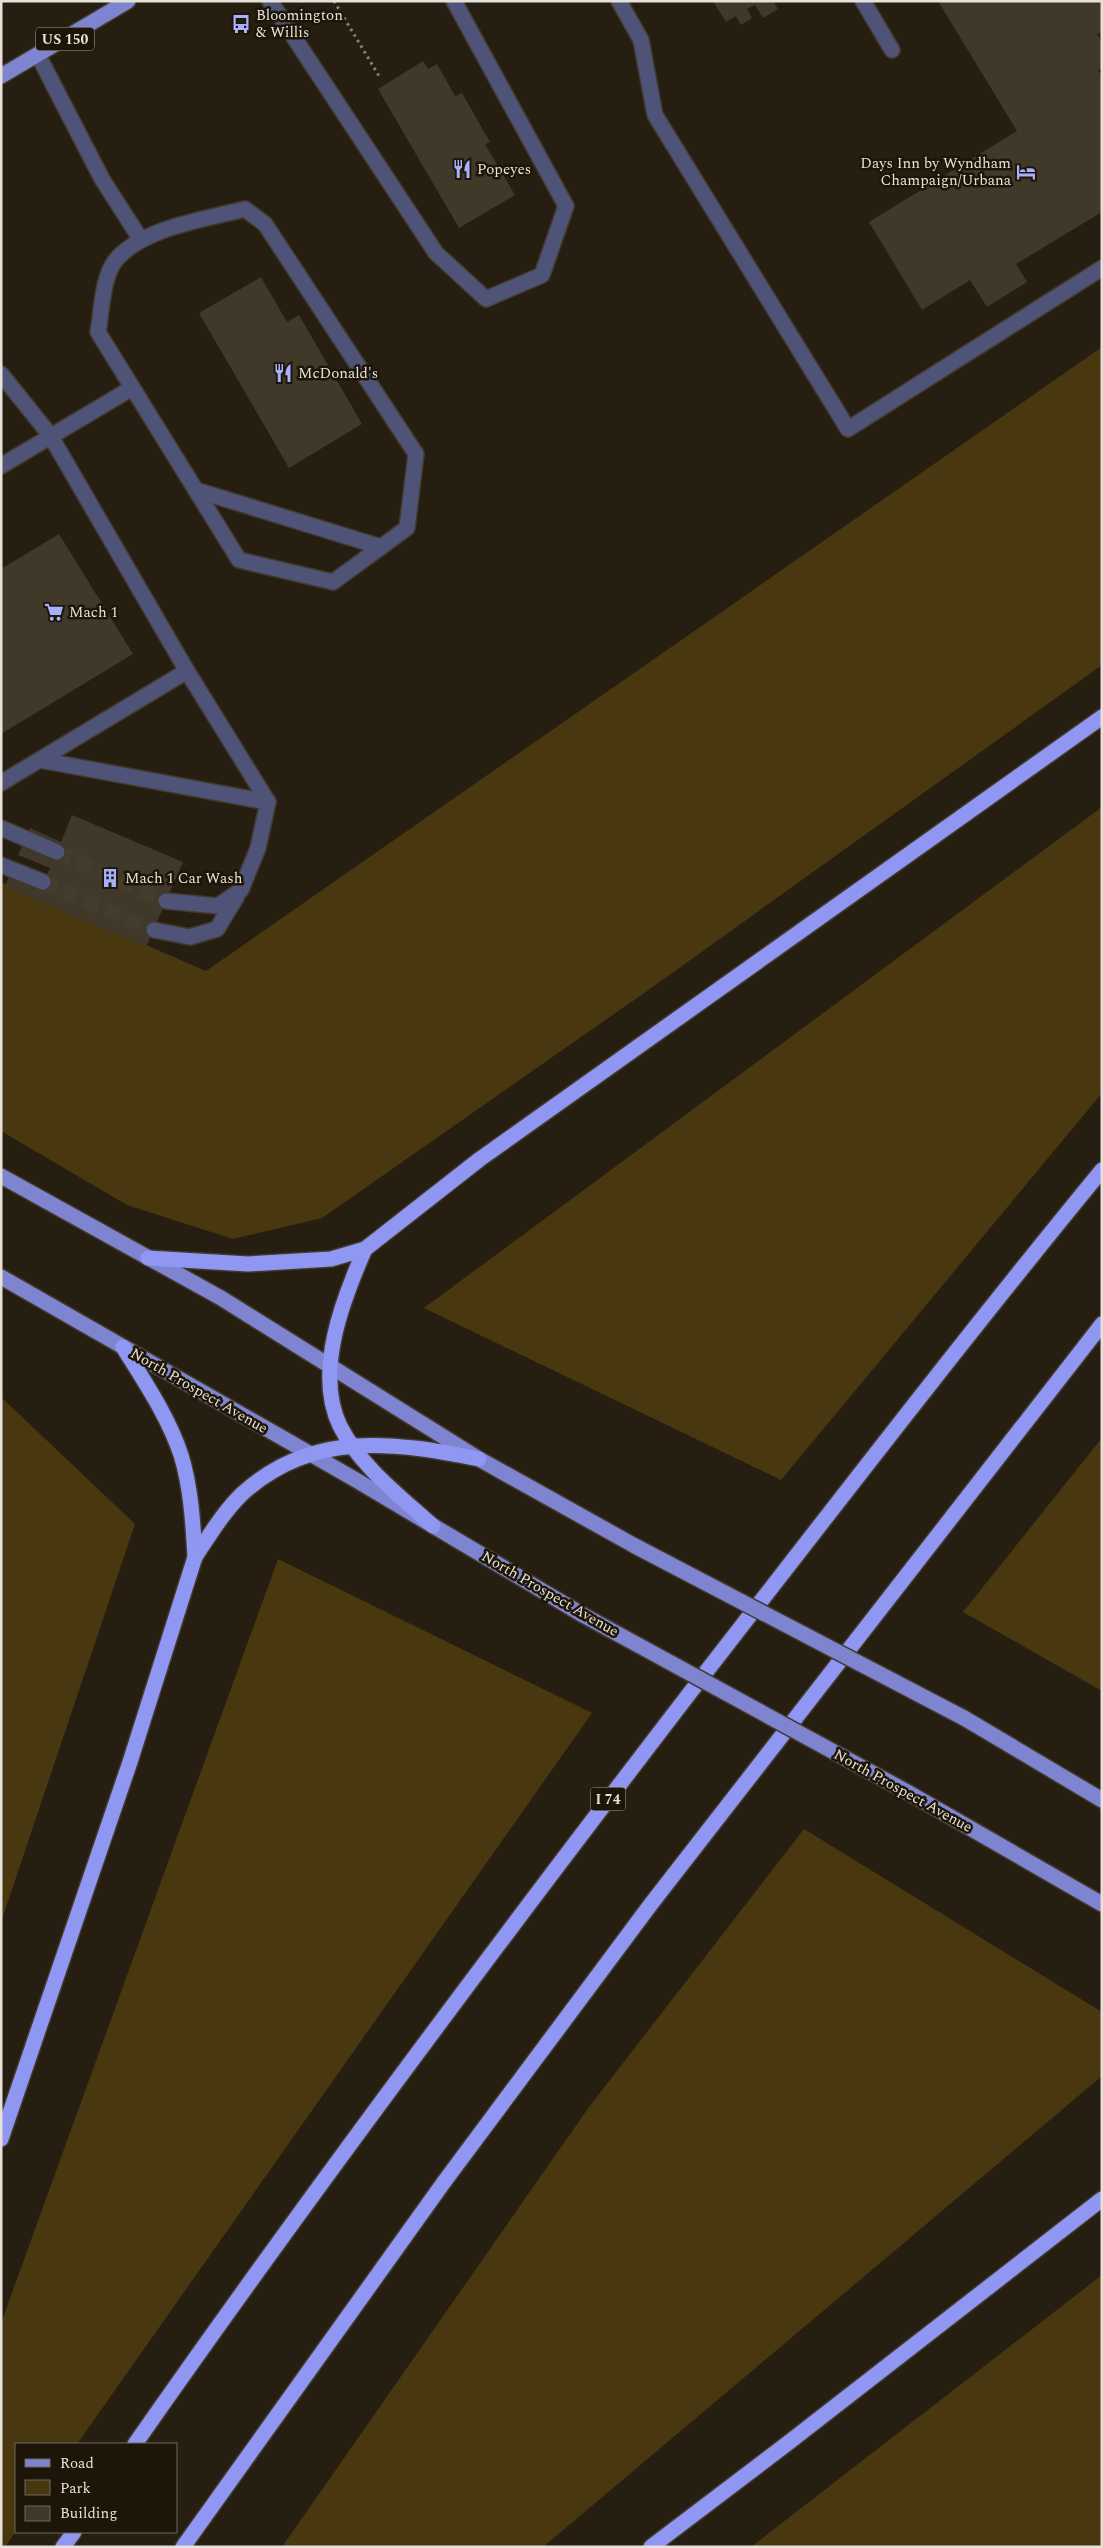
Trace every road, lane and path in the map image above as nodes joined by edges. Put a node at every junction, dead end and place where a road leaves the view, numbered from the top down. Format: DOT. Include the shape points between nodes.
graph roads {
  1 [pos="128,1"];
  2 [pos="270,1"];
  3 [pos="334,1"];
  4 [pos="454,1"];
  5 [pos="619,1"];
  6 [pos="863,1"];
  7 [pos="892,50"];
  8 [pos="38,55"];
  9 [pos="1,76"];
  10 [pos="379,76"];
  11 [pos="141,240"];
  12 [pos="1102,268"];
  13 [pos="1,374"];
  14 [pos="132,388"];
  15 [pos="50,435"];
  16 [pos="1,466"];
  17 [pos="196,490"];
  18 [pos="381,547"];
  19 [pos="187,671"];
  20 [pos="1102,717"];
  21 [pos="40,760"];
  22 [pos="1,783"];
  23 [pos="268,802"];
  24 [pos="1,828"];
  25 [pos="57,852"];
  26 [pos="1,865"];
  27 [pos="43,882"];
  28 [pos="240,890"];
  29 [pos="166,901"];
  30 [pos="154,930"];
  31 [pos="1102,1170"];
  32 [pos="1,1176"];
  33 [pos="364,1249"];
  34 [pos="148,1258"];
  35 [pos="1,1278"];
  36 [pos="1102,1324"];
  37 [pos="123,1347"];
  38 [pos="331,1367"];
  39 [pos="354,1446"];
  40 [pos="310,1454"];
  41 [pos="479,1459"];
  42 [pos="434,1526"];
  43 [pos="195,1558"];
  44 [pos="1102,1800"];
  45 [pos="1102,1904"];
  46 [pos="1,2139"];
  47 [pos="1102,2199"];
  48 [pos="136,2443"];
  49 [pos="73,2533"];
  50 [pos="63,2547"];
  51 [pos="184,2547"];
  52 [pos="651,2547"];
  1 -- 8 [label="main road, US 150"];
  2 -- 4 [label="lane" via="436,253 486,299 542,275 566,206"];
  3 -- 10 [label="path"];
  5 -- 12 [label="lane" via="641,40 655,115 848,429"];
  6 -- 7 [label="lane"];
  8 -- 9 [label="main road, US 150"];
  8 -- 11 [label="lane" via="102,179"];
  11 -- 14 [label="lane" via="115,261 106,281 98,332"];
  11 -- 18 [label="lane" via="178,226 245,209 265,224 416,454 408,528"];
  13 -- 15 [label="lane"];
  14 -- 15 [label="lane"];
  14 -- 17 [label="lane"];
  15 -- 16 [label="lane"];
  15 -- 19 [label="lane"];
  17 -- 18 [label="lane"];
  17 -- 18 [label="lane" via="239,560 334,582"];
  19 -- 21 [label="lane"];
  19 -- 23 [label="lane"];
  20 -- 33 [label="highway" via="480,1159"];
  21 -- 22 [label="lane"];
  21 -- 23 [label="lane"];
  23 -- 28 [label="lane" via="258,848"];
  24 -- 25 [label="lane"];
  26 -- 27 [label="lane"];
  28 -- 29 [label="lane" via="218,906"];
  28 -- 30 [label="lane" via="217,929 190,937"];
  31 -- 48 [label="highway, I 74" via="832,1508 569,1849"];
  32 -- 34 [label="main road"];
  33 -- 34 [label="highway" via="331,1259 248,1264"];
  33 -- 38 [label="highway" via="350,1282 332,1348"];
  34 -- 38 [label="main road" via="221,1298"];
  35 -- 37 [label="main road, North Prospect Avenue"];
  36 -- 51 [label="highway" via="639,1920 444,2182"];
  37 -- 40 [label="main road, North Prospect Avenue"];
  37 -- 43 [label="highway" via="160,1408 181,1456 190,1493"];
  38 -- 39 [label="highway" via="331,1392 340,1425"];
  38 -- 41 [label="main road"];
  39 -- 40 [label="highway"];
  39 -- 41 [label="highway" via="429,1449"];
  39 -- 42 [label="highway" via="389,1486"];
  40 -- 42 [label="main road, North Prospect Avenue"];
  40 -- 43 [label="highway" via="275,1471 244,1493"];
  41 -- 44 [label="main road, bridge" via="634,1546 964,1718"];
  42 -- 45 [label="main road, North Prospect Avenue, bridge" via="583,1614 909,1793"];
  43 -- 46 [label="highway" via="130,1762"];
  47 -- 52 [label="highway"];
  49 -- 50 [label="highway"];
}
